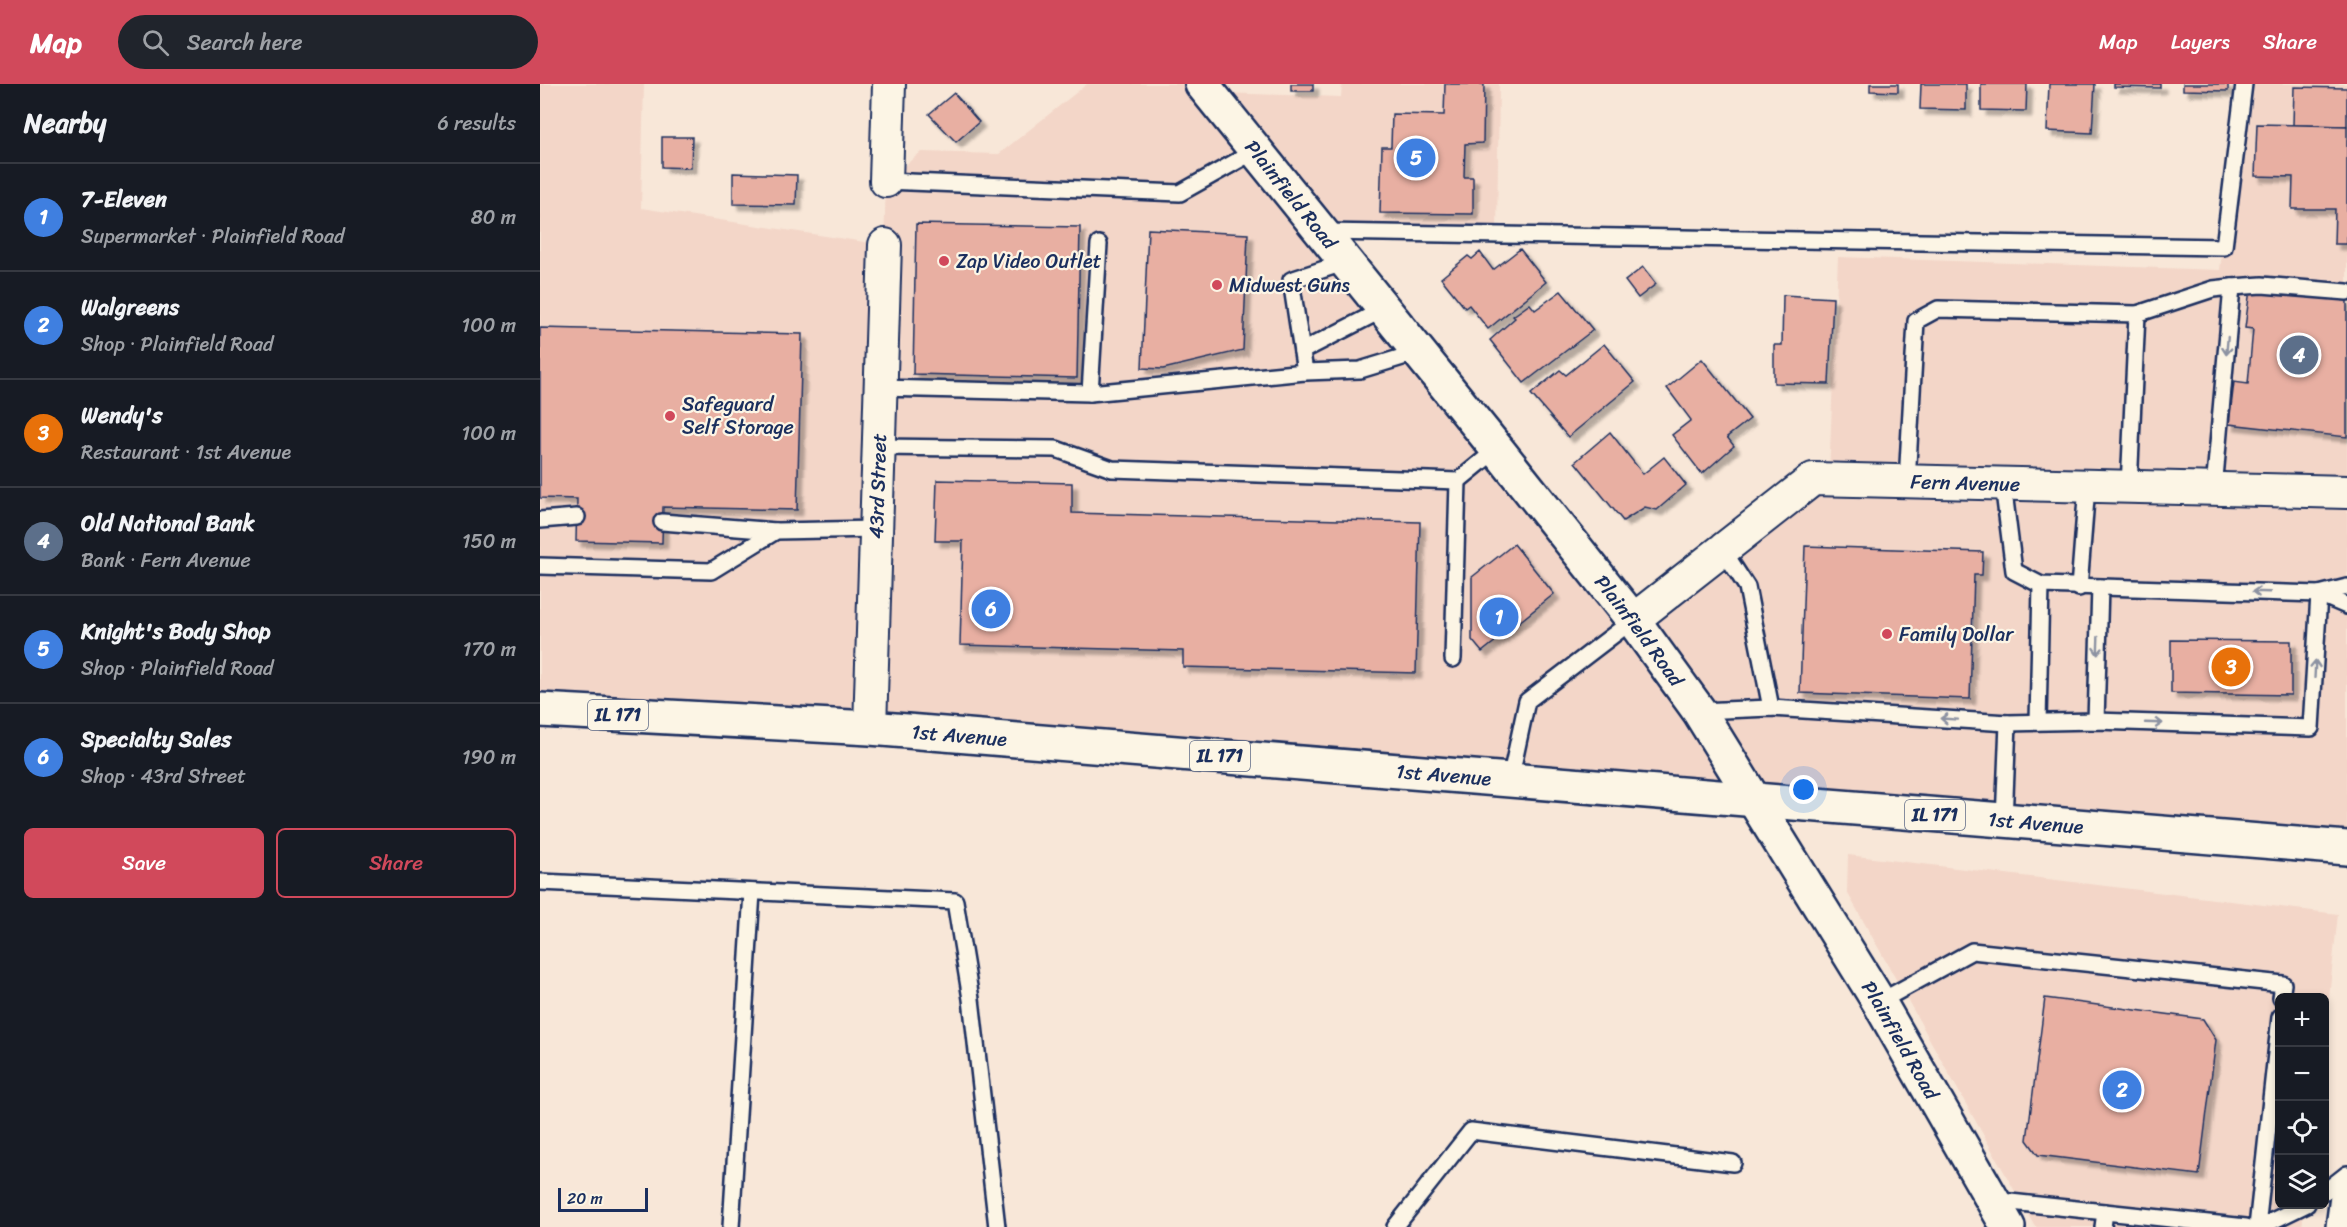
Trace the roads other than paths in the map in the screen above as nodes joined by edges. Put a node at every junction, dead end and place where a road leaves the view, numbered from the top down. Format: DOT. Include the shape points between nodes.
graph roads {
  1 [pos="889,84"];
  2 [pos="1202,84"];
  3 [pos="2244,84"];
  4 [pos="1255,151"];
  5 [pos="886,181"];
  6 [pos="1321,231"];
  7 [pos="1099,244"];
  8 [pos="885,246"];
  9 [pos="1346,262"];
  10 [pos="2232,287"];
  11 [pos="2347,292"];
  12 [pos="1384,309"];
  13 [pos="2137,314"];
  14 [pos="1302,351"];
  15 [pos="1419,352"];
  16 [pos="1305,372"];
  17 [pos="880,388"];
  18 [pos="1090,393"];
  19 [pos="878,447"];
  20 [pos="1497,449"];
  21 [pos="1458,481"];
  22 [pos="1907,482"];
  23 [pos="2003,484"];
  24 [pos="2087,486"];
  25 [pos="2129,487"];
  26 [pos="2214,489"];
  27 [pos="2347,492"];
  28 [pos="576,517"];
  29 [pos="540,520"];
  30 [pos="662,522"];
  31 [pos="876,529"];
  32 [pos="776,531"];
  33 [pos="1723,550"];
  34 [pos="540,566"];
  35 [pos="2041,585"];
  36 [pos="2100,587"];
  37 [pos="2347,587"];
  38 [pos="2079,588"];
  39 [pos="2319,594"];
  40 [pos="2347,606"];
  41 [pos="1633,620"];
  42 [pos="1453,659"];
  43 [pos="1771,708"];
  44 [pos="540,710"];
  45 [pos="1699,711"];
  46 [pos="2096,721"];
  47 [pos="2038,722"];
  48 [pos="2008,723"];
  49 [pos="870,728"];
  50 [pos="1510,780"];
  51 [pos="1756,800"];
  52 [pos="2004,821"];
  53 [pos="2347,848"];
  54 [pos="540,882"];
  55 [pos="752,892"];
  56 [pos="2282,993"];
  57 [pos="1879,1002"];
  58 [pos="2277,1047"];
  59 [pos="1733,1163"];
  60 [pos="2347,1174"];
  61 [pos="2329,1189"];
  62 [pos="2347,1197"];
  63 [pos="2297,1209"];
  64 [pos="2000,1214"];
  65 [pos="2104,1220"];
  66 [pos="731,1227"];
  67 [pos="997,1227"];
  68 [pos="1395,1227"];
  69 [pos="2246,1227"];
  70 [pos="2259,1227"];
  71 [pos="2343,1227"];
  1 -- 5 [label="street"];
  2 -- 4 [label="main road, Plainfield Road"];
  3 -- 6 [label="lane" via="2224,247"];
  4 -- 5 [label="lane" via="1180,193"];
  4 -- 6 [label="main road, Plainfield Road"];
  6 -- 9 [label="main road, Plainfield Road"];
  7 -- 18 [label="lane"];
  8 -- 17 [label="street, 43rd Street"];
  9 -- 12 [label="main road, Plainfield Road"];
  9 -- 14 [label="lane" via="1291,280"];
  10 -- 11 [label="lane" via="2262,285"];
  10 -- 13 [label="lane" via="2213,289"];
  10 -- 26 [label="lane, one-way"];
  12 -- 14 [label="lane"];
  12 -- 15 [label="main road, Plainfield Road"];
  13 -- 22 [label="lane" via="1938,309 1916,321"];
  13 -- 25 [label="lane"];
  14 -- 16 [label="lane"];
  15 -- 16 [label="lane" via="1359,370"];
  15 -- 20 [label="main road, Plainfield Road"];
  16 -- 18 [label="lane"];
  17 -- 18 [label="lane"];
  17 -- 19 [label="street, 43rd Street"];
  19 -- 21 [label="lane" via="1056,449 1112,469"];
  19 -- 31 [label="street, 43rd Street"];
  20 -- 21 [label="lane"];
  20 -- 41 [label="main road, Plainfield Road"];
  21 -- 42 [label="lane"];
  22 -- 23 [label="street, Fern Avenue"];
  22 -- 33 [label="street, Fern Avenue" via="1813,479"];
  23 -- 24 [label="street, Fern Avenue"];
  23 -- 35 [label="lane" via="2014,571"];
  24 -- 25 [label="street, Fern Avenue"];
  24 -- 38 [label="lane"];
  25 -- 26 [label="street, Fern Avenue"];
  26 -- 27 [label="street, Fern Avenue"];
  28 -- 29 [label="lane"];
  30 -- 32 [label="lane"];
  31 -- 32 [label="lane"];
  31 -- 49 [label="street, 43rd Street"];
  32 -- 34 [label="lane" via="711,571"];
  33 -- 41 [label="street, Fern Avenue"];
  33 -- 43 [label="lane" via="1747,587"];
  35 -- 38 [label="lane"];
  35 -- 47 [label="lane"];
  36 -- 38 [label="lane"];
  39 -- 36 [label="lane, one-way"];
  36 -- 46 [label="lane, one-way"];
  37 -- 39 [label="lane"];
  39 -- 40 [label="lane"];
  46 -- 39 [label="lane, one-way" via="2311,728"];
  41 -- 45 [label="main road, Plainfield Road"];
  41 -- 50 [label="lane" via="1527,701"];
  43 -- 45 [label="lane"];
  48 -- 43 [label="lane, one-way"];
  44 -- 49 [label="main road, 1st Avenue / IL 171"];
  45 -- 51 [label="main road, Plainfield Road"];
  46 -- 47 [label="lane"];
  47 -- 48 [label="lane"];
  48 -- 52 [label="lane"];
  49 -- 50 [label="main road, 1st Avenue / IL 171"];
  50 -- 51 [label="main road, 1st Avenue / IL 171"];
  51 -- 52 [label="main road, 1st Avenue / IL 171"];
  51 -- 57 [label="main road, Plainfield Road"];
  52 -- 53 [label="main road, 1st Avenue / IL 171"];
  54 -- 55 [label="lane"];
  55 -- 66 [label="lane"];
  55 -- 67 [label="lane" via="955,901 971,999"];
  56 -- 57 [label="lane" via="2283,984 1972,951"];
  57 -- 64 [label="main road, Plainfield Road"];
  58 -- 70 [label="lane"];
  59 -- 68 [label="lane" via="1470,1131"];
  60 -- 61 [label="lane"];
  62 -- 71 [label="main road"];
  63 -- 70 [label="lane"];
  64 -- 65 [label="lane"];
  65 -- 69 [label="lane"];
}
